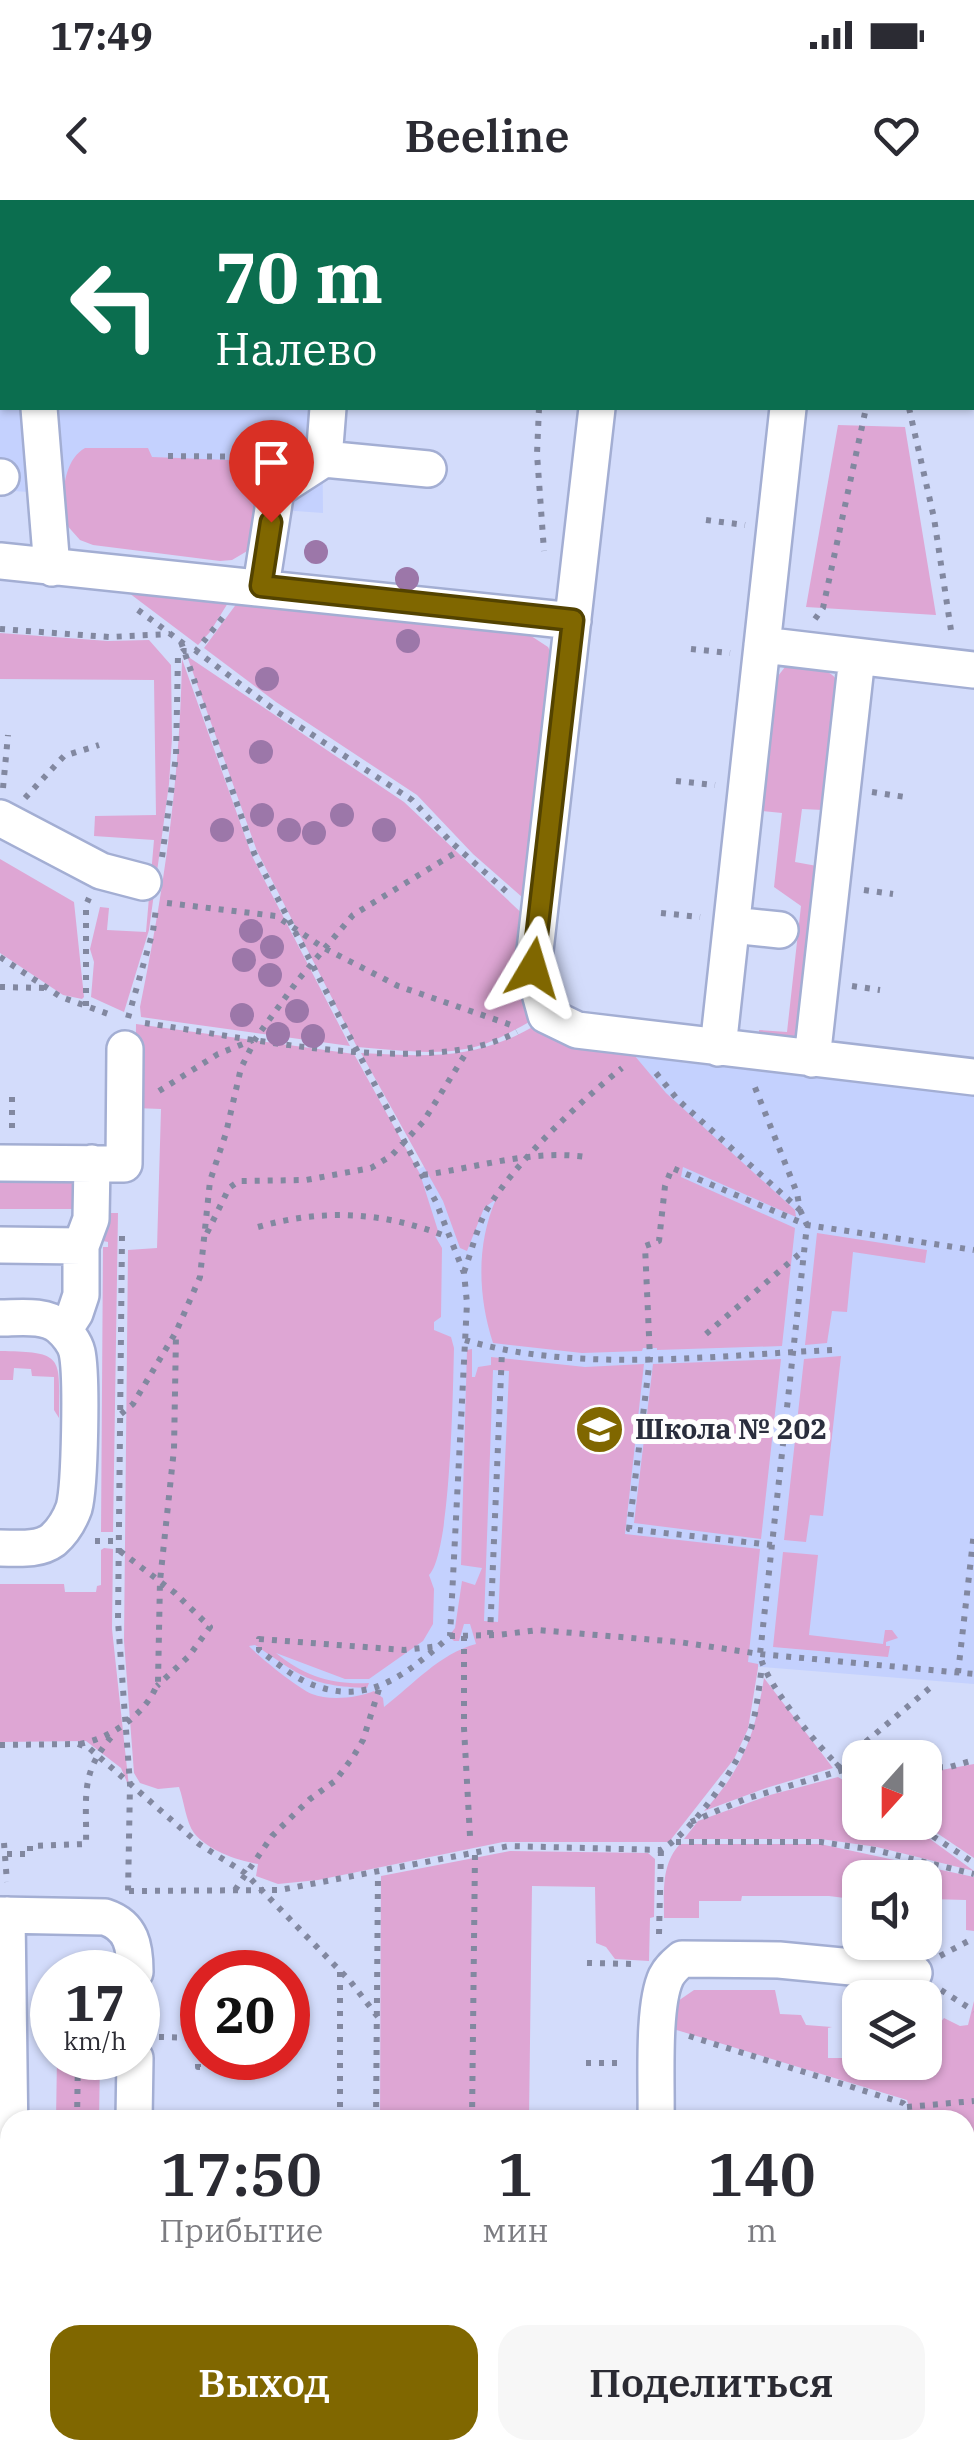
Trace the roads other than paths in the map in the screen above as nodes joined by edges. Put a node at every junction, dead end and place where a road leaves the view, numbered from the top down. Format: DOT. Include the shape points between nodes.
graph roads {
  1 [pos="38,410"];
  2 [pos="328,410"];
  3 [pos="597,410"];
  4 [pos="788,410"];
  5 [pos="324,458"];
  6 [pos="428,469"];
  7 [pos="0,561"];
  8 [pos="52,568"];
  9 [pos="252,586"];
  10 [pos="573,620"];
  11 [pos="778,647"];
  12 [pos="857,657"];
  13 [pos="965,669"];
  14 [pos="1,812"];
  15 [pos="152,875"];
  16 [pos="732,925"];
  17 [pos="780,930"];
  18 [pos="126,1035"];
  19 [pos="718,1048"];
  20 [pos="812,1059"];
  21 [pos="974,1077"];
  22 [pos="92,1163"];
  23 [pos="0,1164"];
  24 [pos="0,1244"];
  25 [pos="81,1246"];
  26 [pos="0,1318"];
  27 [pos="64,1330"];
  28 [pos="0,1548"];
  29 [pos="4,1914"];
  30 [pos="134,1950"];
  31 [pos="914,1973"];
  32 [pos="139,2080"];
  33 [pos="9,2110"];
  34 [pos="135,2110"];
  35 [pos="656,2110"];
  1 -- 8 [label="lane"];
  2 -- 5 [label="lane"];
  3 -- 10 [label="lane"];
  4 -- 11 [label="lane"];
  5 -- 6 [label="lane"];
  5 -- 9 [label="lane" via="276,490"];
  7 -- 8 [label="lane"];
  8 -- 9 [label="lane"];
  9 -- 10 [label="lane"];
  10 -- 19 [label="lane" via="533,968 546,1015 637,1046"];
  11 -- 12 [label="lane"];
  11 -- 16 [label="lane"];
  12 -- 13 [label="lane"];
  12 -- 20 [label="lane"];
  14 -- 15 [label="lane" via="101,871"];
  16 -- 17 [label="lane"];
  16 -- 19 [label="lane"];
  18 -- 22 [label="lane" via="124,1164"];
  19 -- 20 [label="lane"];
  20 -- 21 [label="lane"];
  22 -- 23 [label="lane"];
  22 -- 25 [label="lane" via="91,1220"];
  24 -- 25 [label="lane"];
  25 -- 27 [label="lane" via="81,1295"];
  26 -- 27 [label="lane" via="40,1318"];
  27 -- 28 [label="lane" via="77,1349 74,1508 52,1540"];
  29 -- 30 [label="lane" via="105,1917 126,1930"];
  29 -- 33 [label="lane"];
  31 -- 35 [label="lane" via="682,1958 661,1975"];
  32 -- 34 [label="lane"];
}
